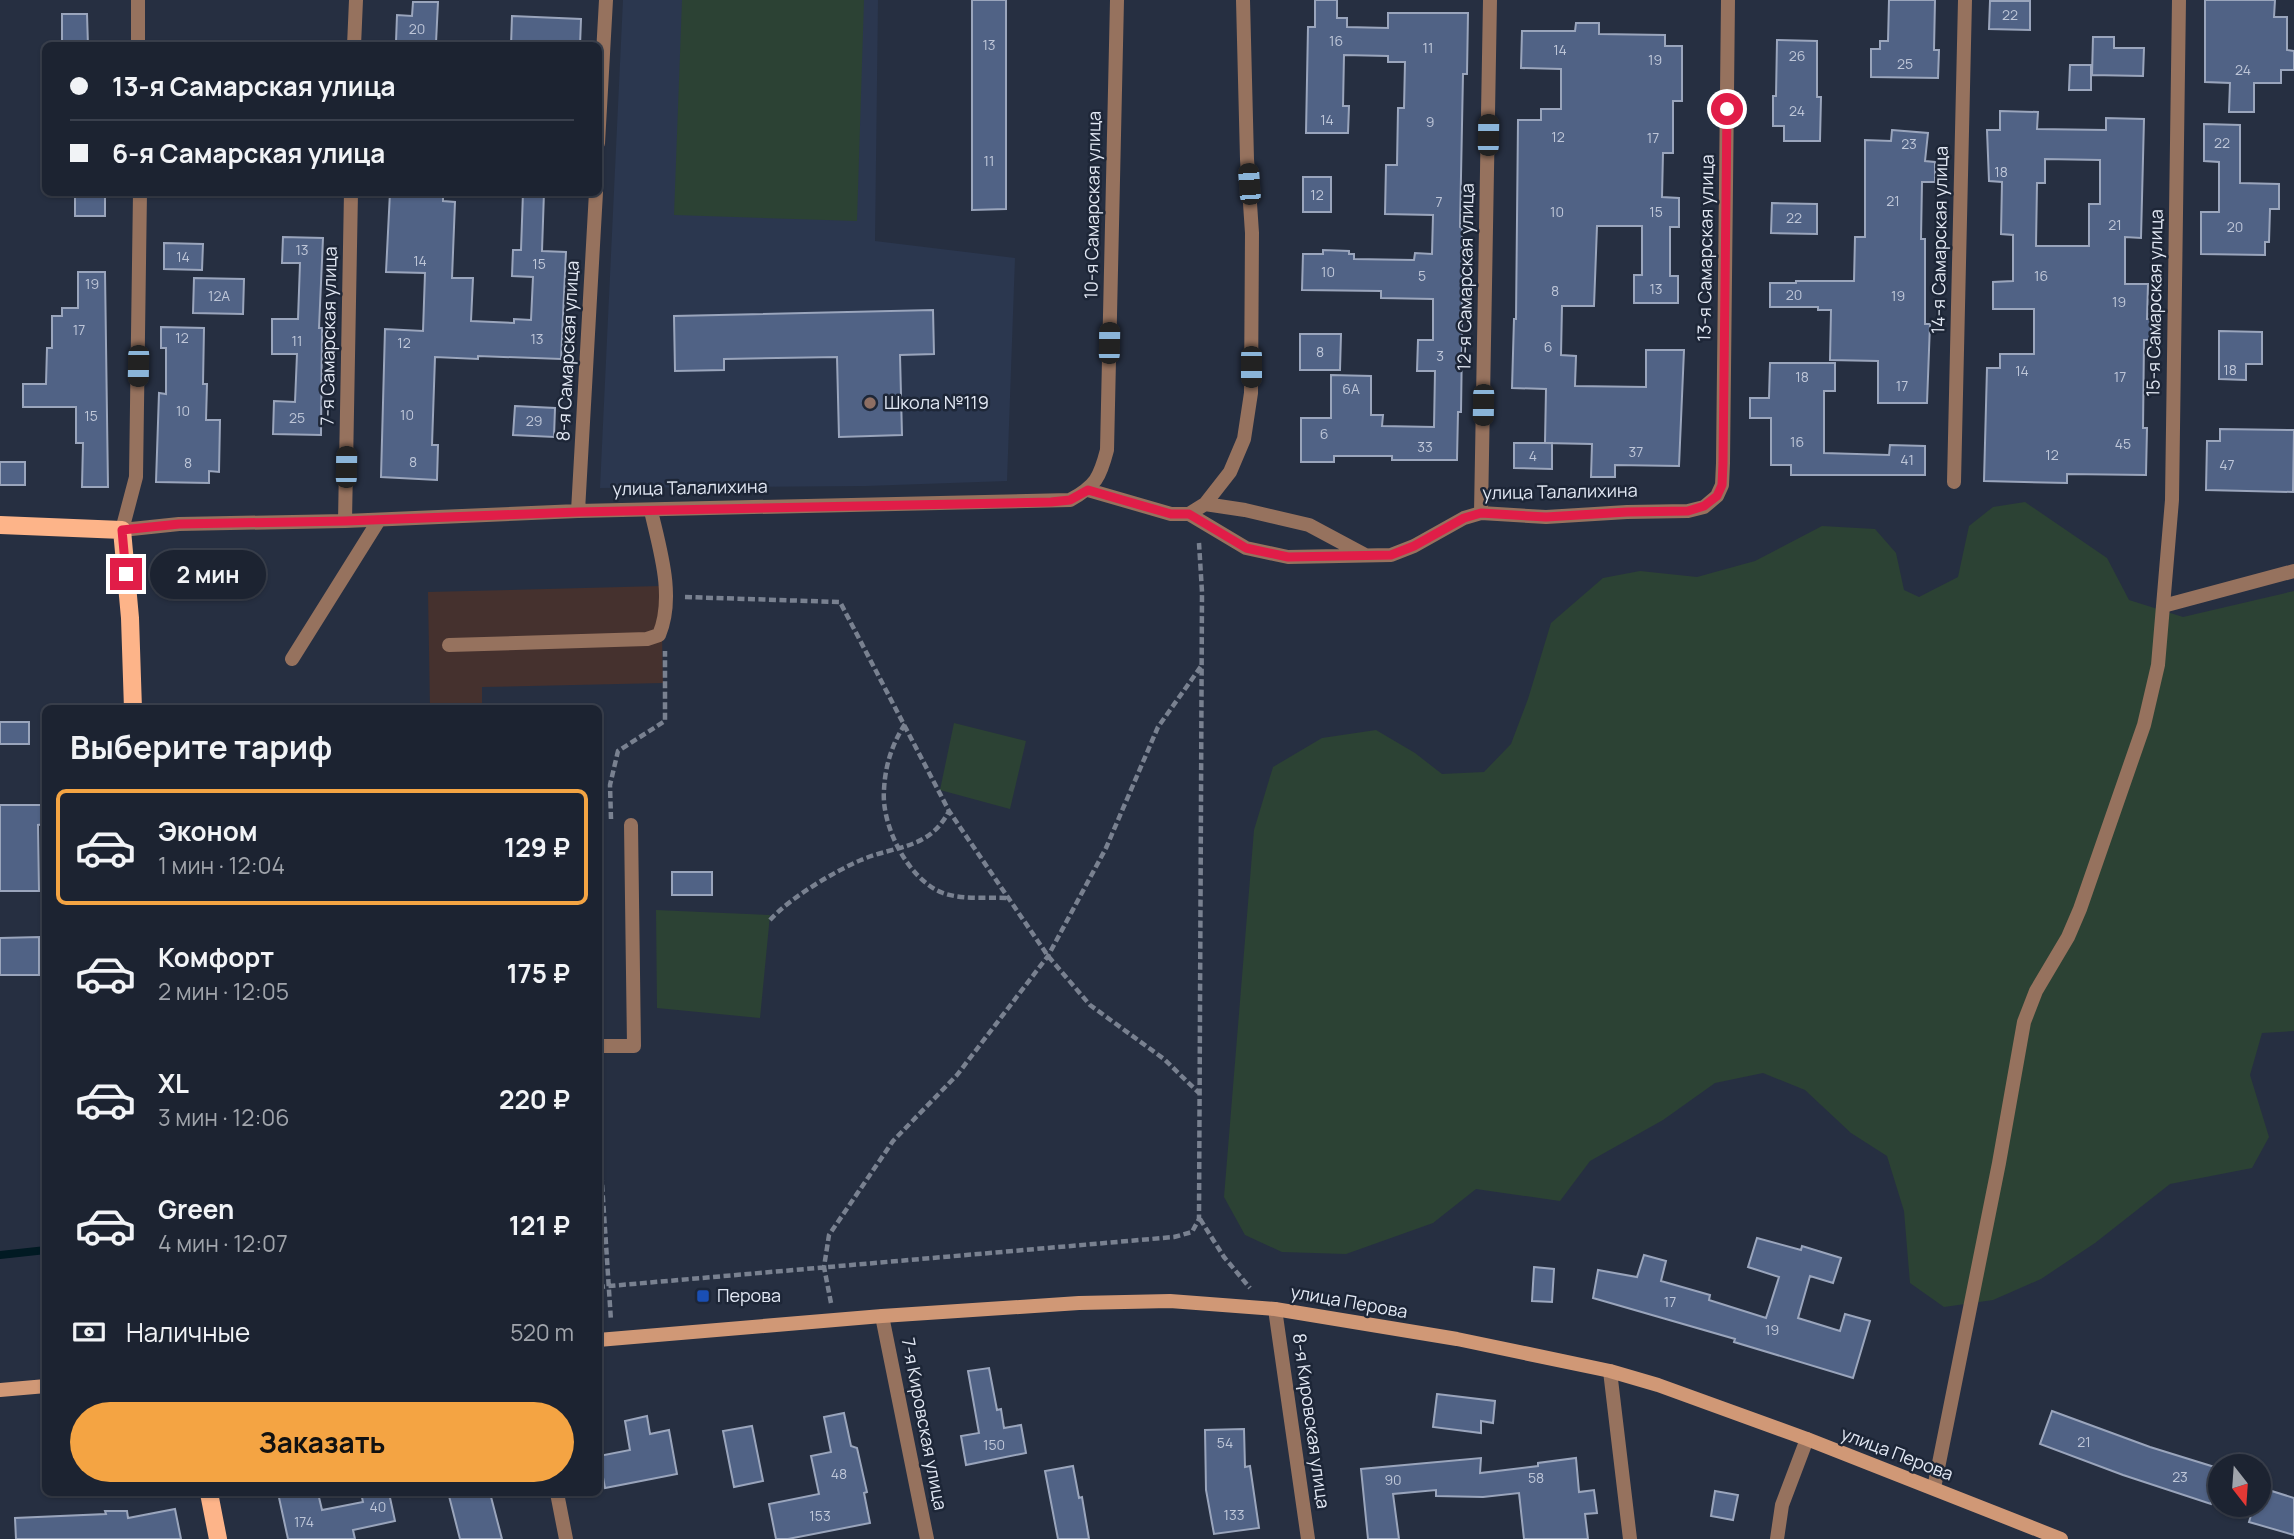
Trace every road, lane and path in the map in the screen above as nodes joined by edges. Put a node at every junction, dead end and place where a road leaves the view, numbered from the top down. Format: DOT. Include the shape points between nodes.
graph roads {
  1 [pos="138,0"];
  2 [pos="356,0"];
  3 [pos="606,0"];
  4 [pos="1117,0"];
  5 [pos="1243,0"];
  6 [pos="1490,0"];
  7 [pos="1728,0"];
  8 [pos="1965,0"];
  9 [pos="2179,0"];
  10 [pos="138,42"];
  11 [pos="354,42"];
  12 [pos="602,72"];
  13 [pos="140,196"];
  14 [pos="351,196"];
  15 [pos="596,196"];
  16 [pos="1954,482"];
  17 [pos="1088,490"];
  18 [pos="1717,496"];
  19 [pos="1205,504"];
  20 [pos="651,510"];
  21 [pos="578,512"];
  22 [pos="1481,513"];
  23 [pos="1189,514"];
  24 [pos="379,520"];
  25 [pos="345,521"];
  26 [pos="0,525"];
  27 [pos="122,530"];
  28 [pos="1366,555"];
  29 [pos="2294,571"];
  30 [pos="665,596"];
  31 [pos="2163,606"];
  32 [pos="666,619"];
  33 [pos="449,645"];
  34 [pos="292,659"];
  35 [pos="1202,664"];
  36 [pos="134,705"];
  37 [pos="905,724"];
  38 [pos="949,811"];
  39 [pos="631,825"];
  40 [pos="611,827"];
  41 [pos="899,849"];
  42 [pos="1008,898"];
  43 [pos="770,920"];
  44 [pos="1048,956"];
  45 [pos="602,1046"];
  46 [pos="1200,1094"];
  47 [pos="602,1182"];
  48 [pos="1199,1219"];
  49 [pos="824,1267"];
  50 [pos="609,1286"];
  51 [pos="602,1287"];
  52 [pos="1275,1309"];
  53 [pos="882,1316"];
  54 [pos="834,1321"];
  55 [pos="605,1340"];
  56 [pos="1610,1371"];
  57 [pos="42,1386"];
  58 [pos="0,1390"];
  59 [pos="1807,1439"];
  60 [pos="1934,1489"];
  61 [pos="210,1496"];
  62 [pos="558,1496"];
  63 [pos="218,1539"];
  64 [pos="566,1539"];
  65 [pos="927,1539"];
  66 [pos="1308,1539"];
  67 [pos="1630,1539"];
  68 [pos="1777,1539"];
  69 [pos="2060,1539"];
  1 -- 10 [label="street"];
  2 -- 11 [label="street"];
  3 -- 12 [label="street"];
  4 -- 17 [label="street, 10-я Самарская улица" via="1107,450 1101,474"];
  5 -- 19 [label="street" via="1252,233 1251,393 1244,439 1230,472"];
  6 -- 22 [label="street, 12-я Самарская улица"];
  7 -- 18 [label="street, 13-я Самарская улица" via="1723,463"];
  8 -- 16 [label="street, 14-я Самарская улица"];
  9 -- 31 [label="street, 15-я Самарская улица" via="2172,500"];
  13 -- 27 [label="street" via="136,477"];
  14 -- 25 [label="street, 7-я Самарская улица"];
  15 -- 21 [label="street, 8-я Самарская улица"];
  17 -- 20 [label="street, улица Талалихина" via="1070,500 1051,502"];
  17 -- 23 [label="street, улица Талалихина" via="1171,514"];
  18 -- 22 [label="street, улица Талалихина" via="1688,511 1546,517"];
  19 -- 23 [label="street"];
  19 -- 28 [label="street" via="1309,525"];
  20 -- 21 [label="street, улица Талалихина"];
  20 -- 30 [label="street"];
  21 -- 24 [label="street, улица Талалихина"];
  22 -- 28 [label="street, улица Талалихина" via="1391,555"];
  23 -- 28 [label="street, улица Талалихина" via="1246,548 1288,557"];
  23 -- 35 [label="path" via="1199,545"];
  24 -- 25 [label="street, улица Талалихина"];
  24 -- 34 [label="street"];
  25 -- 27 [label="street, улица Талалихина" via="179,524"];
  26 -- 27 [label="main road, улица Талалихина"];
  27 -- 36 [label="main road"];
  29 -- 31 [label="street"];
  30 -- 32 [label="street"];
  30 -- 37 [label="path" via="841,602"];
  31 -- 60 [label="street, 15-я Самарская улица" via="2158,665 2144,725 2080,909 2024,1022"];
  32 -- 33 [label="street" via="659,635 647,639"];
  32 -- 40 [label="path" via="664,721 618,751 610,785"];
  35 -- 44 [label="path" via="1158,727 1106,848"];
  35 -- 46 [label="path"];
  37 -- 38 [label="path"];
  37 -- 41 [label="path" via="893,742 883,793"];
  38 -- 41 [label="path" via="932,835"];
  38 -- 42 [label="path"];
  39 -- 45 [label="street" via="634,1046"];
  41 -- 42 [label="path" via="931,887 969,897"];
  41 -- 43 [label="path" via="845,867 791,899"];
  42 -- 44 [label="path"];
  44 -- 46 [label="path" via="1090,1005 1164,1059"];
  44 -- 49 [label="path" via="957,1075 893,1141 829,1235"];
  46 -- 48 [label="path"];
  47 -- 50 [label="path"];
  48 -- 49 [label="path" via="1192,1232 1174,1237"];
  48 -- 52 [label="path" via="1250,1288"];
  49 -- 50 [label="path"];
  49 -- 54 [label="path"];
  50 -- 51 [label="path"];
  50 -- 55 [label="path"];
  52 -- 53 [label="street, улица Перова" via="1170,1301"];
  52 -- 56 [label="street, улица Перова" via="1457,1339"];
  52 -- 66 [label="street, 8-я Кировская улица"];
  53 -- 54 [label="street, улица Перова"];
  53 -- 65 [label="street, 7-я Кировская улица"];
  54 -- 55 [label="street, улица Перова"];
  56 -- 59 [label="street, улица Перова"];
  56 -- 67 [label="street"];
  57 -- 58 [label="street"];
  59 -- 60 [label="street, улица Перова"];
  59 -- 68 [label="street" via="1782,1505"];
  60 -- 69 [label="street, улица Перова"];
  61 -- 63 [label="main road"];
  62 -- 64 [label="street"];
}
